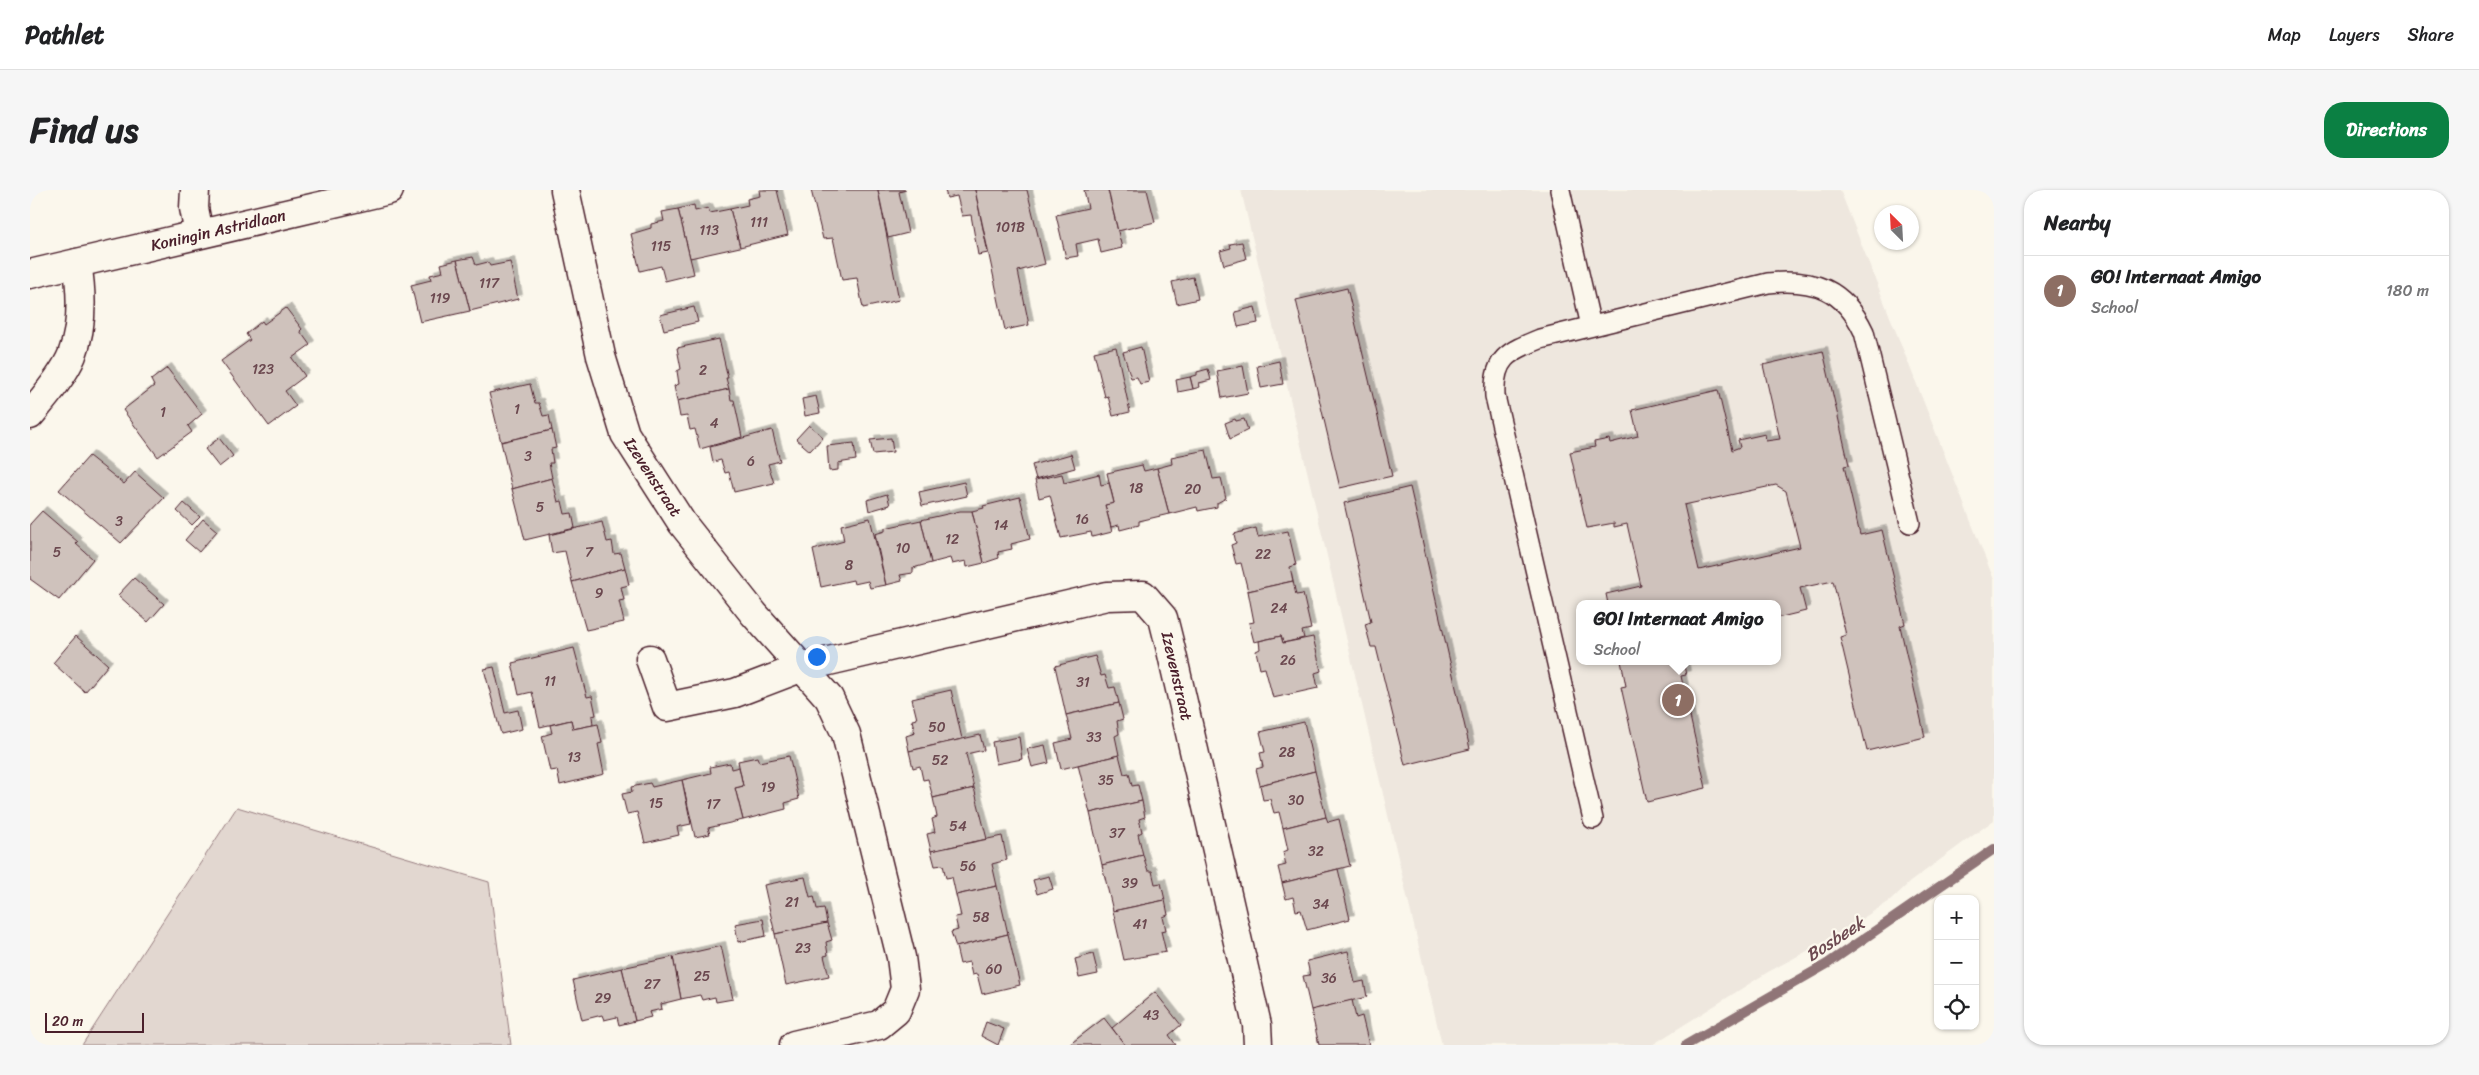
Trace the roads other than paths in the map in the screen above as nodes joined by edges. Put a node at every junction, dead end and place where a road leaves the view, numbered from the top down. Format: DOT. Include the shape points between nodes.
graph roads {
  1 [pos="195,190"];
  2 [pos="389,190"];
  3 [pos="564,190"];
  4 [pos="1560,190"];
  5 [pos="199,234"];
  6 [pos="77,263"];
  7 [pos="30,274"];
  8 [pos="1591,326"];
  9 [pos="30,415"];
  10 [pos="1910,523"];
  11 [pos="650,659"];
  12 [pos="803,667"];
  13 [pos="1593,820"];
  14 [pos="794,1045"];
  15 [pos="1258,1045"];
  1 -- 5 [label="street" via="194,208"];
  2 -- 5 [label="street, Koningin Astridlaan"];
  3 -- 12 [label="street, Izevenstraat" via="601,356 625,434 682,523 754,614"];
  4 -- 8 [label="lane"];
  5 -- 6 [label="street, Koningin Astridlaan"];
  6 -- 7 [label="street, Koningin Astridlaan"];
  6 -- 9 [label="street" via="81,289 80,321 71,356"];
  8 -- 10 [label="lane" via="1768,283 1791,280 1824,288 1850,308 1864,332"];
  8 -- 13 [label="lane" via="1540,339 1506,355 1498,365 1494,379 1495,396"];
  11 -- 12 [label="street, Izevenstraat" via="667,707 735,692"];
  12 -- 14 [label="street, Izevenstraat" via="829,698 846,734 901,957 905,989 896,1011 879,1024"];
  12 -- 15 [label="street, Izevenstraat" via="1107,596 1143,595 1163,618 1257,1025"];
}
